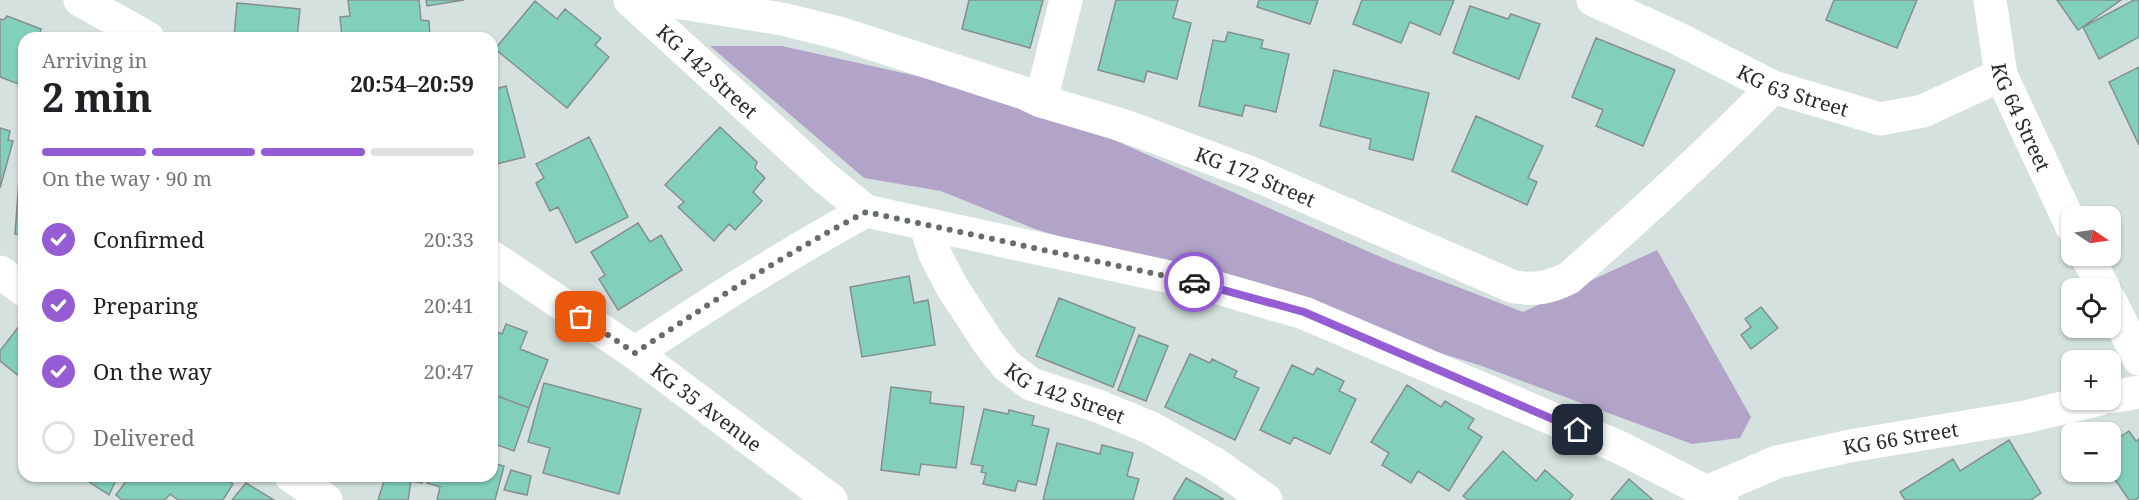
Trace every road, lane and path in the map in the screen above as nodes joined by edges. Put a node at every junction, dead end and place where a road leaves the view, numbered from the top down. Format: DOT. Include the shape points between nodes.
graph roads {
  1 [pos="80,0"];
  2 [pos="630,0"];
  3 [pos="663,0"];
  4 [pos="1066,0"];
  5 [pos="1593,0"];
  6 [pos="1990,0"];
  7 [pos="137,32"];
  8 [pos="2001,75"];
  9 [pos="1773,87"];
  10 [pos="1041,101"];
  11 [pos="2062,206"];
  12 [pos="866,212"];
  13 [pos="925,224"];
  14 [pos="498,261"];
  15 [pos="0,272"];
  16 [pos="18,286"];
  17 [pos="2121,322"];
  18 [pos="635,353"];
  19 [pos="2139,359"];
  20 [pos="2139,392"];
  21 [pos="2121,395"];
  22 [pos="2061,408"];
  23 [pos="300,482"];
  24 [pos="1714,496"];
  25 [pos="326,500"];
  26 [pos="831,500"];
  27 [pos="1266,500"];
  1 -- 7 [label="street"];
  2 -- 12 [label="street, KG 142 Street"];
  3 -- 10 [label="street, KG 172 Street" via="838,33"];
  4 -- 10 [label="street"];
  5 -- 9 [label="street, KG 63 Street"];
  6 -- 8 [label="street, KG 64 Street"];
  8 -- 9 [label="street, KG 63 Street" via="1923,111 1880,119"];
  8 -- 11 [label="street, KG 64 Street"];
  9 -- 10 [label="street, KG 172 Street" via="1569,278 1535,290 1514,287 1251,173 1125,126"];
  12 -- 13 [label="street"];
  12 -- 18 [label="street" via="814,239"];
  13 -- 24 [label="street" via="1211,286 1304,312 1621,448"];
  13 -- 27 [label="street, KG 142 Street" via="934,254 952,287 1007,366 1031,384 1151,428 1217,465"];
  14 -- 18 [label="street, KG 35 Avenue"];
  15 -- 16 [label="street"];
  17 -- 19 [label="street"];
  18 -- 26 [label="street, KG 35 Avenue"];
  20 -- 21 [label="street"];
  22 -- 24 [label="street, KG 66 Street" via="1778,462"];
  23 -- 25 [label="street"];
}
